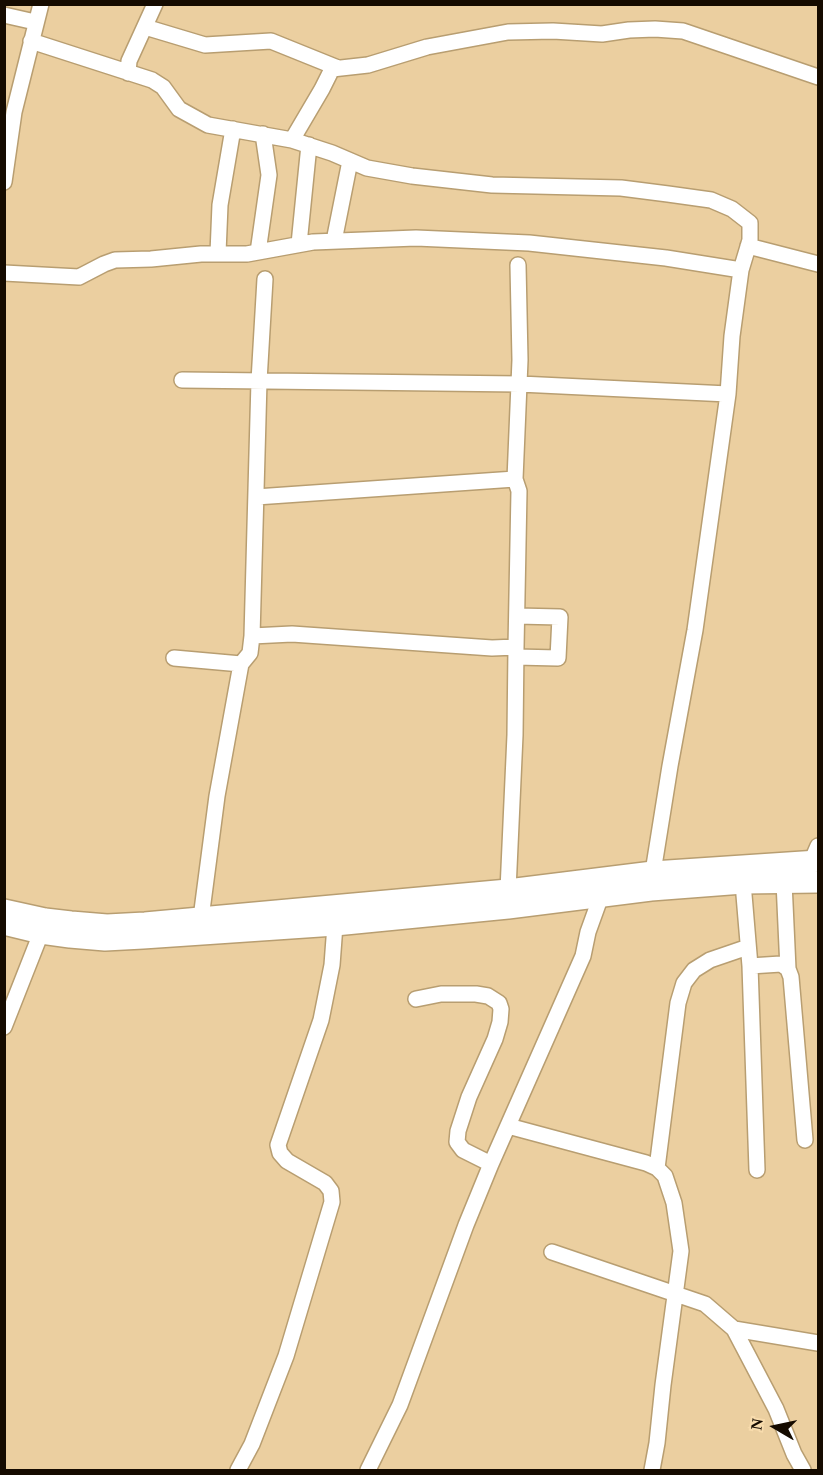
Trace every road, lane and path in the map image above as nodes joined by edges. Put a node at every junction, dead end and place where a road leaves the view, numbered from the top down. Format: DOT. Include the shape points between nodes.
graph roads {
  1 [pos="41,4"];
  2 [pos="155,4"];
  3 [pos="4,15"];
  4 [pos="35,22"];
  5 [pos="145,27"];
  6 [pos="31,41"];
  7 [pos="338,68"];
  8 [pos="128,73"];
  9 [pos="819,77"];
  10 [pos="233,129"];
  11 [pos="263,134"];
  12 [pos="292,140"];
  13 [pos="309,145"];
  14 [pos="350,161"];
  15 [pos="4,182"];
  16 [pos="334,241"];
  17 [pos="299,244"];
  18 [pos="748,246"];
  19 [pos="258,252"];
  20 [pos="218,254"];
  21 [pos="819,264"];
  22 [pos="518,265"];
  23 [pos="741,270"];
  24 [pos="4,273"];
  25 [pos="265,279"];
  26 [pos="182,380"];
  27 [pos="259,381"];
  28 [pos="520,384"];
  29 [pos="728,394"];
  30 [pos="515,479"];
  31 [pos="256,497"];
  32 [pos="516,616"];
  33 [pos="252,636"];
  34 [pos="516,652"];
  35 [pos="174,658"];
  36 [pos="241,664"];
  37 [pos="816,856"];
  38 [pos="653,872"];
  39 [pos="784,882"];
  40 [pos="819,882"];
  41 [pos="743,884"];
  42 [pos="508,890"];
  43 [pos="601,897"];
  44 [pos="4,910"];
  45 [pos="201,918"];
  46 [pos="4,924"];
  47 [pos="335,925"];
  48 [pos="40,933"];
  49 [pos="748,947"];
  50 [pos="750,966"];
  51 [pos="788,969"];
  52 [pos="416,999"];
  53 [pos="4,1028"];
  54 [pos="508,1126"];
  55 [pos="805,1140"];
  56 [pos="490,1164"];
  57 [pos="657,1168"];
  58 [pos="757,1170"];
  59 [pos="552,1252"];
  60 [pos="675,1293"];
  61 [pos="734,1329"];
  62 [pos="819,1343"];
  63 [pos="237,1470"];
  64 [pos="368,1470"];
  65 [pos="652,1470"];
  66 [pos="803,1470"];
  1 -- 4 [label="street"];
  2 -- 5 [label="street"];
  3 -- 4 [label="street"];
  4 -- 6 [label="street"];
  5 -- 7 [label="street" via="205,45 271,41"];
  5 -- 8 [label="street" via="129,61"];
  6 -- 8 [label="street"];
  6 -- 15 [label="street" via="14,112"];
  7 -- 9 [label="street" via="368,65 427,47 508,32 602,34 656,29 683,31"];
  7 -- 12 [label="street" via="332,69"];
  8 -- 10 [label="street" via="163,87 179,109 208,124"];
  10 -- 11 [label="street"];
  10 -- 20 [label="street" via="220,205"];
  11 -- 12 [label="street"];
  11 -- 19 [label="street" via="269,175"];
  12 -- 13 [label="street"];
  13 -- 14 [label="street"];
  13 -- 17 [label="street"];
  14 -- 16 [label="street"];
  14 -- 18 [label="street" via="367,168 492,185 621,188 711,200 750,223"];
  16 -- 17 [label="street"];
  16 -- 23 [label="street" via="416,238 529,243"];
  17 -- 19 [label="street"];
  18 -- 21 [label="street"];
  18 -- 23 [label="street"];
  19 -- 20 [label="street"];
  20 -- 24 [label="street" via="115,260 79,277"];
  22 -- 28 [label="street"];
  23 -- 29 [label="street"];
  25 -- 27 [label="street"];
  26 -- 27 [label="street"];
  27 -- 28 [label="street"];
  27 -- 31 [label="street"];
  28 -- 29 [label="street"];
  28 -- 30 [label="street"];
  29 -- 38 [label="street" via="695,630"];
  30 -- 31 [label="street"];
  30 -- 32 [label="street" via="519,490"];
  31 -- 33 [label="street"];
  32 -- 34 [label="street"];
  32 -- 34 [label="street" via="560,617 558,658"];
  33 -- 34 [label="street" via="292,634"];
  33 -- 36 [label="street" via="249,653"];
  34 -- 42 [label="street"];
  35 -- 36 [label="street"];
  36 -- 45 [label="street" via="217,796"];
  37 -- 38 [label="highway"];
  38 -- 42 [label="highway"];
  39 -- 40 [label="highway"];
  39 -- 41 [label="highway"];
  39 -- 51 [label="street"];
  41 -- 43 [label="highway"];
  41 -- 49 [label="street"];
  42 -- 45 [label="highway"];
  43 -- 47 [label="highway"];
  43 -- 54 [label="street" via="583,956"];
  44 -- 45 [label="highway" via="107,925"];
  46 -- 48 [label="highway"];
  47 -- 48 [label="highway" via="105,940"];
  47 -- 63 [label="street" via="321,1020 278,1145 287,1161 325,1183 332,1202 286,1356 252,1444"];
  48 -- 53 [label="street"];
  49 -- 50 [label="street"];
  49 -- 57 [label="street" via="710,960 694,970 684,983 678,1003"];
  50 -- 51 [label="street" via="781,964"];
  50 -- 58 [label="street"];
  51 -- 55 [label="street"];
  52 -- 56 [label="street" via="458,993 488,996 499,1003 500,1022 495,1039 470,1097 457,1142 462,1150"];
  54 -- 56 [label="street"];
  54 -- 57 [label="street"];
  56 -- 64 [label="street" via="400,1405"];
  57 -- 60 [label="street" via="669,1186 679,1230 681,1251"];
  59 -- 60 [label="street"];
  60 -- 61 [label="street" via="705,1304"];
  60 -- 65 [label="street"];
  61 -- 62 [label="street"];
  61 -- 66 [label="street"];
}
